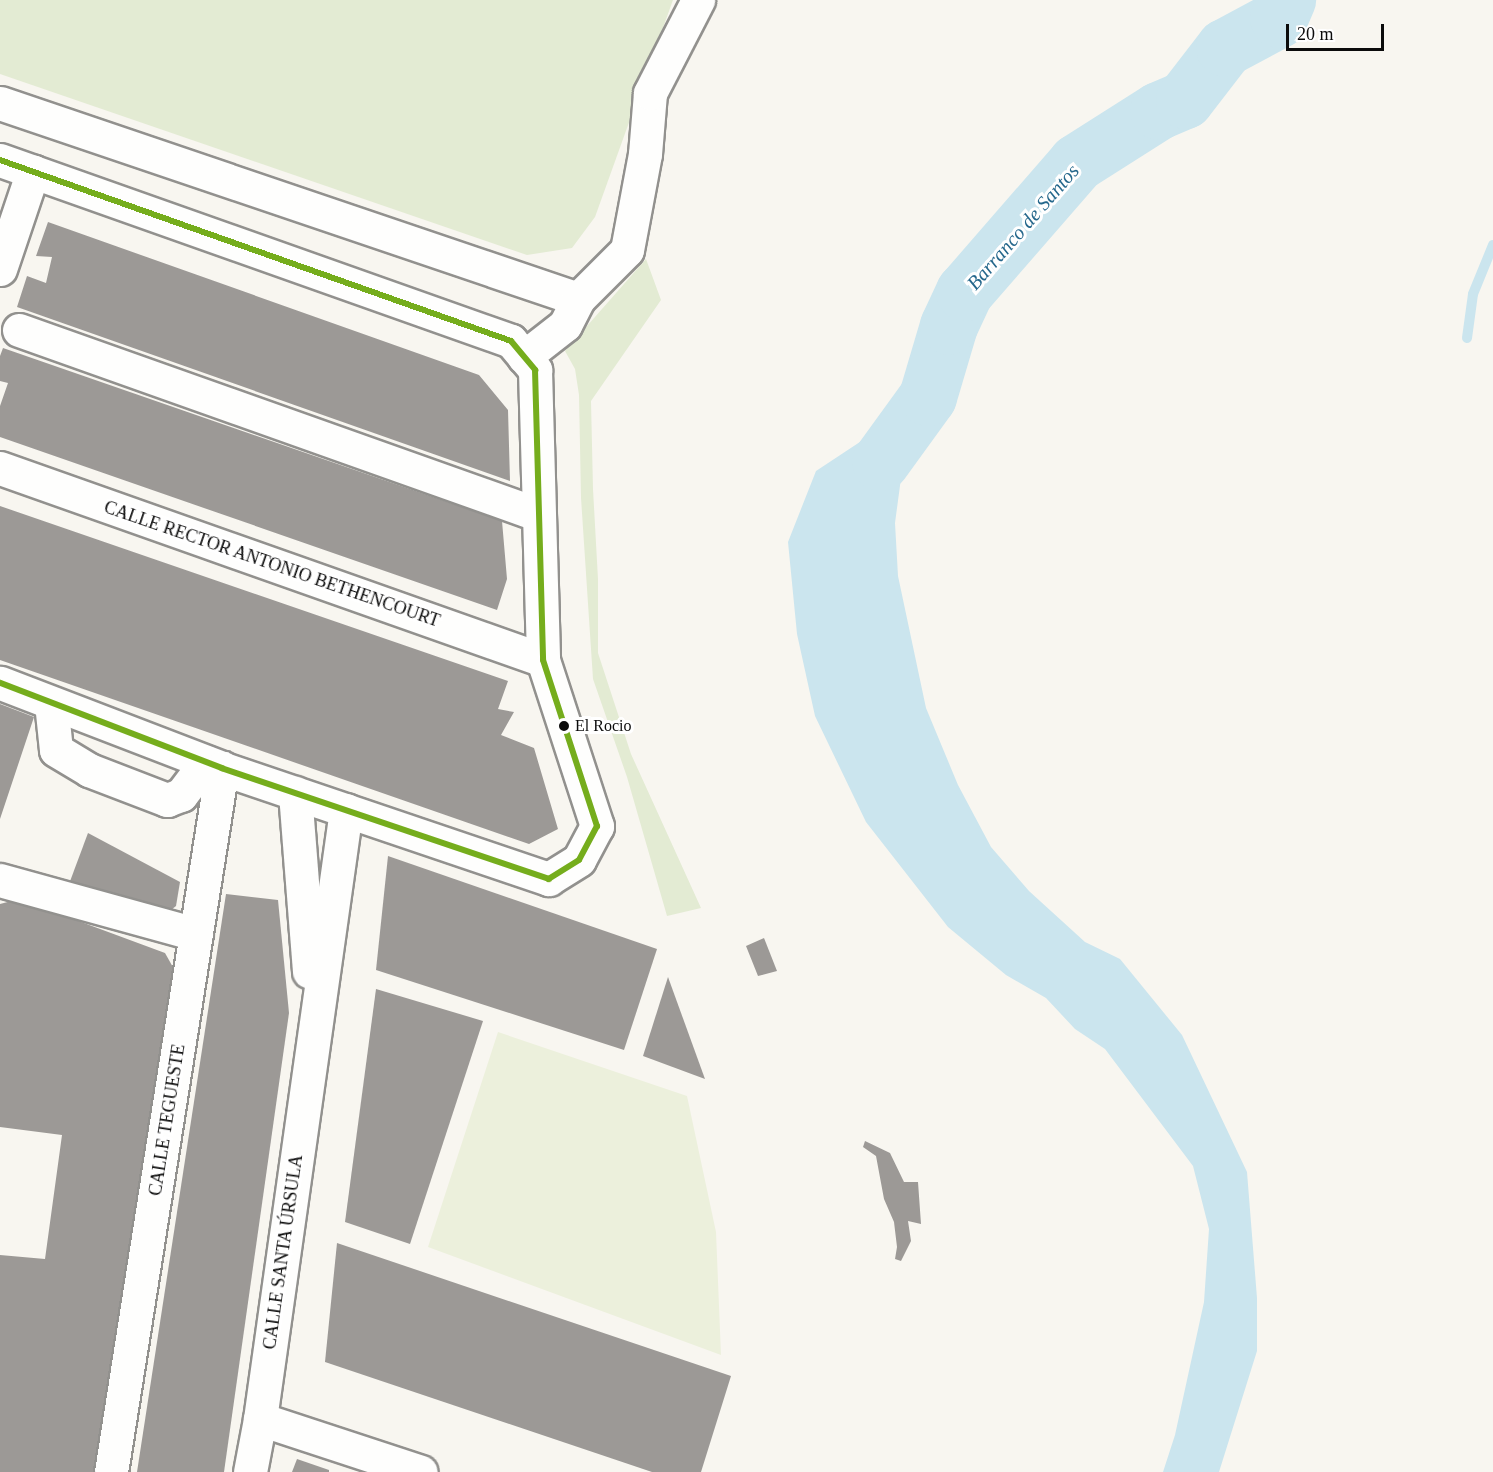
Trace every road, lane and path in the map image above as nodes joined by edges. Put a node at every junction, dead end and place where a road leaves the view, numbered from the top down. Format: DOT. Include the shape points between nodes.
graph roads {
  1 [pos="698,0"];
  2 [pos="0,103"];
  3 [pos="0,160"];
  4 [pos="33,171"];
  5 [pos="0,269"];
  6 [pos="578,299"];
  7 [pos="19,330"];
  8 [pos="524,357"];
  9 [pos="0,468"];
  10 [pos="537,514"];
  11 [pos="543,660"];
  12 [pos="0,683"];
  13 [pos="51,703"];
  14 [pos="214,765"];
  15 [pos="295,793"];
  16 [pos="346,810"];
  17 [pos="0,880"];
  18 [pos="196,934"];
  19 [pos="314,1032"];
  20 [pos="260,1419"];
  21 [pos="111,1472"];
  22 [pos="250,1472"];
  23 [pos="421,1472"];
  1 -- 6 [label="street" via="650,93 645,154 627,250"];
  2 -- 6 [label="street"];
  3 -- 4 [label="street"];
  4 -- 5 [label="street"];
  4 -- 8 [label="street" via="511,341"];
  6 -- 8 [label="street" via="565,325"];
  7 -- 10 [label="street"];
  8 -- 10 [label="street" via="535,370"];
  9 -- 11 [label="street, CALLE RECTOR ANTONIO BETHENCOURT"];
  10 -- 11 [label="street"];
  11 -- 16 [label="street" via="597,826 579,860 549,879"];
  12 -- 13 [label="street"];
  13 -- 14 [label="street"];
  13 -- 14 [label="street" via="56,750 89,770 166,800 182,795"];
  14 -- 15 [label="street"];
  14 -- 18 [label="street, CALLE TEGUESTE"];
  15 -- 16 [label="street"];
  15 -- 19 [label="street, CALLE SANTA ÚRSULA"];
  16 -- 19 [label="street, CALLE SANTA ÚRSULA"];
  17 -- 18 [label="street"];
  18 -- 21 [label="street, CALLE TEGUESTE"];
  19 -- 20 [label="street, CALLE SANTA ÚRSULA"];
  20 -- 22 [label="street, CALLE SANTA ÚRSULA"];
  20 -- 23 [label="street"];
}
